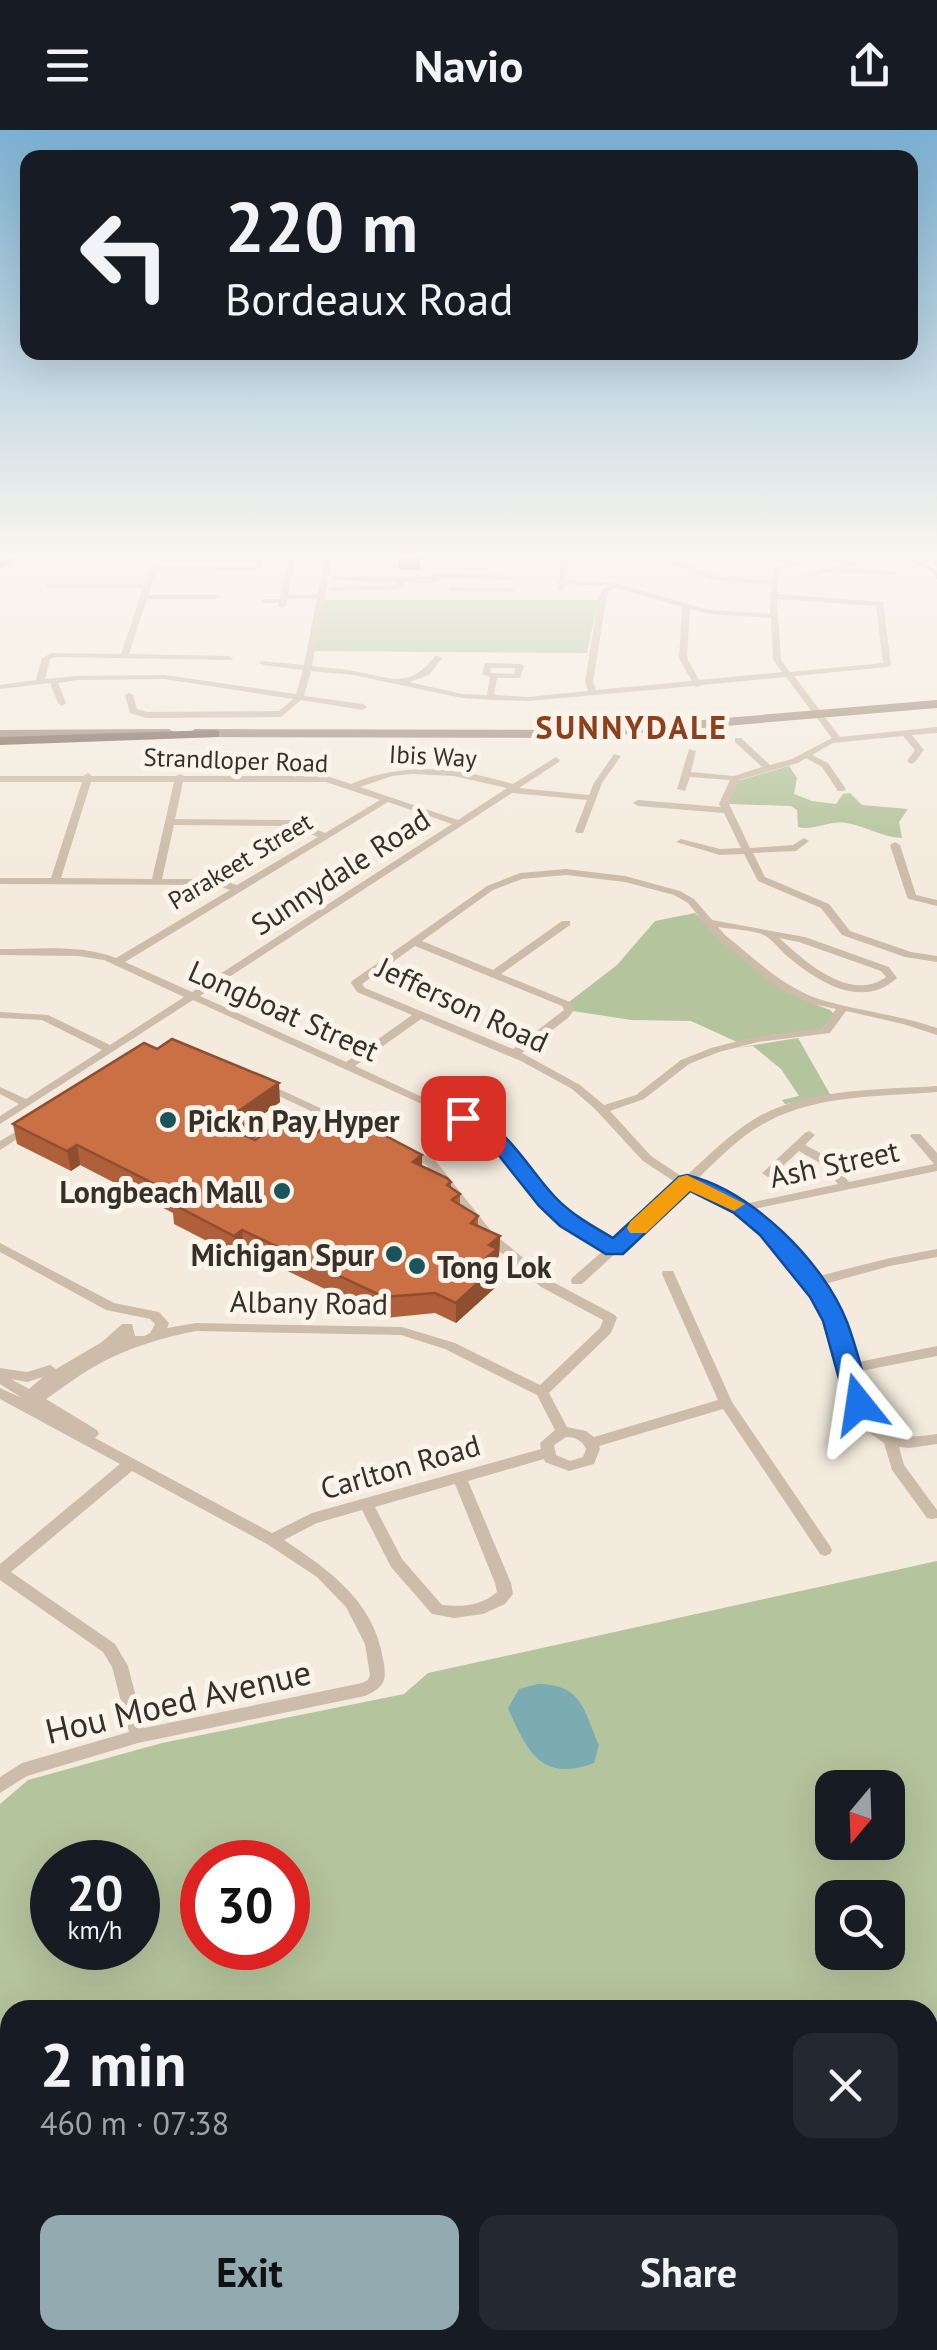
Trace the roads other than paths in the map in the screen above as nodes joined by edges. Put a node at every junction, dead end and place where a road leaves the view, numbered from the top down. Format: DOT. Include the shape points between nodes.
graph roads {
  1 [pos="54,656"];
  2 [pos="166,656"];
  3 [pos="309,656"];
  4 [pos="593,656"];
  5 [pos="682,656"];
  6 [pos="777,656"];
  7 [pos="885,656"];
  8 [pos="228,658"];
  9 [pos="438,658"];
  10 [pos="262,663"];
  11 [pos="307,666"];
  12 [pos="494,676"];
  13 [pos="788,677"];
  14 [pos="54,680"];
  15 [pos="40,682"];
  16 [pos="395,685"];
  17 [pos="698,685"];
  18 [pos="0,686"];
  19 [pos="494,694"];
  20 [pos="594,694"];
  21 [pos="129,695"];
  22 [pos="300,698"];
  23 [pos="62,702"];
  24 [pos="937,702"];
  25 [pos="363,707"];
  26 [pos="813,711"];
  27 [pos="273,725"];
  28 [pos="0,726"];
  29 [pos="937,730"];
  30 [pos="905,733"];
  31 [pos="214,734"];
  32 [pos="0,737"];
  33 [pos="836,739"];
  34 [pos="738,740"];
  35 [pos="692,752"];
  36 [pos="806,755"];
  37 [pos="617,756"];
  38 [pos="556,760"];
  39 [pos="911,761"];
  40 [pos="768,768"];
  41 [pos="686,774"];
  42 [pos="88,776"];
  43 [pos="180,777"];
  44 [pos="2,778"];
  45 [pos="733,778"];
  46 [pos="352,786"];
  47 [pos="513,788"];
  48 [pos="682,789"];
  49 [pos="840,789"];
  50 [pos="592,798"];
  51 [pos="388,799"];
  52 [pos="638,803"];
  53 [pos="725,810"];
  54 [pos="169,822"];
  55 [pos="460,824"];
  56 [pos="580,830"];
  57 [pos="325,836"];
  58 [pos="804,840"];
  59 [pos="681,842"];
  60 [pos="895,844"];
  61 [pos="744,851"];
  62 [pos="0,881"];
  63 [pos="55,881"];
  64 [pos="156,882"];
  65 [pos="238,888"];
  66 [pos="937,903"];
  67 [pos="707,922"];
  68 [pos="566,924"];
  69 [pos="768,933"];
  70 [pos="413,941"];
  71 [pos="0,952"];
  72 [pos="937,959"];
  73 [pos="116,962"];
  74 [pos="494,974"];
  75 [pos="193,996"];
  76 [pos="842,1009"];
  77 [pos="0,1015"];
  78 [pos="419,1016"];
  79 [pos="937,1032"];
  80 [pos="110,1049"];
  81 [pos="672,1054"];
  82 [pos="512,1056"];
  83 [pos="685,1062"];
  84 [pos="347,1066"];
  85 [pos="246,1078"];
  86 [pos="937,1088"];
  87 [pos="0,1090"];
  88 [pos="26,1103"];
  89 [pos="605,1110"];
  90 [pos="0,1120"];
  91 [pos="32,1125"];
  92 [pos="366,1133"];
  93 [pos="809,1135"];
  94 [pos="916,1136"];
  95 [pos="0,1146"];
  96 [pos="798,1146"];
  97 [pos="398,1148"];
  98 [pos="937,1164"];
  99 [pos="768,1172"];
  100 [pos="687,1182"];
  101 [pos="846,1186"];
  102 [pos="742,1208"];
  103 [pos="614,1249"];
  104 [pos="2,1250"];
  105 [pos="937,1253"];
  106 [pos="668,1274"];
  107 [pos="577,1281"];
  108 [pos="814,1282"];
  109 [pos="98,1301"];
  110 [pos="153,1316"];
  111 [pos="196,1327"];
  112 [pos="126,1328"];
  113 [pos="157,1334"];
  114 [pos="138,1342"];
  115 [pos="937,1350"];
  116 [pos="89,1353"];
  117 [pos="850,1369"];
  118 [pos="0,1374"];
  119 [pos="542,1392"];
  120 [pos="24,1401"];
  121 [pos="726,1404"];
  122 [pos="562,1432"];
  123 [pos="937,1439"];
  124 [pos="891,1443"];
  125 [pos="592,1444"];
  126 [pos="547,1453"];
  127 [pos="131,1463"];
  128 [pos="460,1480"];
  129 [pos="368,1505"];
  130 [pos="932,1514"];
  131 [pos="272,1540"];
  132 [pos="825,1550"];
  133 [pos="0,1572"];
  134 [pos="138,1736"];
  135 [pos="0,1786"];
  1 -- 15 [label="street" via="46,658"];
  2 -- 8 [label="street"];
  3 -- 11 [label="street"];
  4 -- 20 [label="street"];
  5 -- 17 [label="street"];
  6 -- 13 [label="street"];
  7 -- 13 [label="street" via="886,667"];
  9 -- 16 [label="street" via="426,673"];
  10 -- 11 [label="street"];
  11 -- 16 [label="street"];
  11 -- 22 [label="street"];
  12 -- 19 [label="street"];
  13 -- 17 [label="street"];
  13 -- 26 [label="street"];
  14 -- 15 [label="street"];
  14 -- 22 [label="street" via="169,677"];
  14 -- 23 [label="street"];
  15 -- 18 [label="street"];
  16 -- 19 [label="street"];
  17 -- 20 [label="street"];
  19 -- 20 [label="street"];
  21 -- 27 [label="street" via="134,711 147,716"];
  22 -- 25 [label="street"];
  22 -- 27 [label="street"];
  24 -- 26 [label="main road"];
  26 -- 27 [label="main road" via="565,734"];
  26 -- 33 [label="street"];
  27 -- 28 [label="main road"];
  27 -- 31 [label="main road"];
  29 -- 30 [label="street"];
  30 -- 33 [label="street"];
  30 -- 39 [label="street" via="919,749"];
  31 -- 32 [label="main road"];
  33 -- 36 [label="street"];
  34 -- 40 [label="street"];
  35 -- 41 [label="street"];
  36 -- 40 [label="street"];
  36 -- 49 [label="street" via="825,765"];
  37 -- 50 [label="street"];
  38 -- 47 [label="street, Sunnydale Road"];
  40 -- 45 [label="street"];
  41 -- 45 [label="street"];
  41 -- 48 [label="street"];
  42 -- 43 [label="street, Strandloper Road"];
  42 -- 44 [label="street, Strandloper Road"];
  42 -- 63 [label="street"];
  43 -- 46 [label="street, Strandloper Road" via="327,779"];
  43 -- 54 [label="street"];
  45 -- 53 [label="street"];
  46 -- 47 [label="street, Ibis Way" via="378,773 405,772 469,773"];
  46 -- 51 [label="street, Strandloper Road"];
  47 -- 50 [label="street, Ibis Way"];
  47 -- 55 [label="street, Sunnydale Road"];
  50 -- 56 [label="street"];
  51 -- 55 [label="street, Strandloper Road"];
  51 -- 57 [label="street, Parakeet Street"];
  52 -- 53 [label="street"];
  53 -- 61 [label="street"];
  54 -- 57 [label="street" via="291,823"];
  54 -- 64 [label="street"];
  55 -- 75 [label="street, Sunnydale Road"];
  57 -- 65 [label="street, Parakeet Street"];
  58 -- 61 [label="street" via="796,848"];
  59 -- 61 [label="street"];
  60 -- 66 [label="street" via="912,897"];
  61 -- 72 [label="street" via="761,879 826,906 846,932"];
  62 -- 63 [label="street"];
  63 -- 64 [label="street"];
  64 -- 65 [label="street"];
  65 -- 73 [label="street, Parakeet Street"];
  67 -- 69 [label="street"];
  67 -- 70 [label="street, Jefferson Road" via="686,898 662,888 542,872 490,888"];
  67 -- 76 [label="street, Jefferson Road" via="777,983"];
  68 -- 74 [label="street"];
  69 -- 69 [label="street" via="801,939 892,978 877,991 824,978"];
  70 -- 74 [label="street"];
  70 -- 78 [label="street, Jefferson Road" via="356,983"];
  71 -- 73 [label="street, Longboat Street" via="84,953"];
  73 -- 75 [label="street, Longboat Street"];
  74 -- 82 [label="street" via="569,1008"];
  75 -- 80 [label="street, Sunnydale Road"];
  75 -- 84 [label="street, Longboat Street"];
  76 -- 79 [label="street, Jefferson Road"];
  76 -- 83 [label="street" via="826,1031 743,1043"];
  77 -- 80 [label="street" via="44,1017"];
  78 -- 82 [label="street, Jefferson Road"];
  78 -- 84 [label="street"];
  80 -- 88 [label="street, Sunnydale Road"];
  81 -- 83 [label="street"];
  82 -- 89 [label="street, Jefferson Road" via="568,1082"];
  83 -- 89 [label="street" via="640,1097"];
  84 -- 103 [label="street, Longboat Street" via="490,1134 556,1210"];
  85 -- 92 [label="street"];
  86 -- 100 [label="street" via="779,1110 752,1124"];
  87 -- 88 [label="street"];
  88 -- 90 [label="street, Sunnydale Road"];
  89 -- 100 [label="street, Jefferson Road" via="650,1160"];
  91 -- 95 [label="street"];
  93 -- 96 [label="street"];
  94 -- 98 [label="street"];
  96 -- 99 [label="street"];
  96 -- 101 [label="street" via="824,1160"];
  97 -- 119 [label="street" via="430,1162 488,1235 546,1284 610,1318 606,1330"];
  98 -- 101 [label="street, Ash Street"];
  100 -- 102 [label="street, Jefferson Road"];
  100 -- 103 [label="street"];
  101 -- 102 [label="street, Ash Street"];
  102 -- 108 [label="street, Jefferson Road"];
  103 -- 107 [label="street"];
  104 -- 109 [label="street"];
  105 -- 108 [label="street"];
  106 -- 121 [label="street"];
  108 -- 117 [label="street, Jefferson Road"];
  109 -- 110 [label="street"];
  109 -- 112 [label="street"];
  110 -- 111 [label="street"];
  110 -- 112 [label="street"];
  110 -- 113 [label="street" via="162,1325"];
  111 -- 113 [label="street"];
  111 -- 119 [label="street, Albany Road" via="402,1331 450,1346"];
  112 -- 114 [label="street"];
  112 -- 116 [label="street"];
  113 -- 114 [label="street"];
  114 -- 120 [label="street"];
  115 -- 117 [label="street"];
  116 -- 118 [label="street" via="32,1376"];
  116 -- 120 [label="street"];
  117 -- 124 [label="street, Jefferson Road" via="871,1426"];
  118 -- 120 [label="street"];
  119 -- 122 [label="street"];
  120 -- 127 [label="street"];
  121 -- 125 [label="street"];
  121 -- 132 [label="street"];
  122 -- 125 [label="street" via="583,1435"];
  122 -- 126 [label="street" via="547,1442"];
  123 -- 124 [label="street"];
  124 -- 130 [label="street, Jefferson Road" via="897,1466"];
  125 -- 126 [label="street" via="579,1471"];
  126 -- 128 [label="street, Carlton Road"];
  127 -- 131 [label="street"];
  127 -- 133 [label="street"];
  128 -- 129 [label="street, Carlton Road"];
  128 -- 129 [label="street" via="502,1583 502,1600 494,1604 458,1613 437,1610 396,1563"];
  129 -- 131 [label="street, Carlton Road" via="312,1519"];
  131 -- 134 [label="street, Hou Moed Avenue" via="322,1573 352,1603 373,1644 374,1684"];
  133 -- 134 [label="street" via="109,1648"];
  134 -- 135 [label="street, Hou Moed Avenue" via="22,1770"];
}
